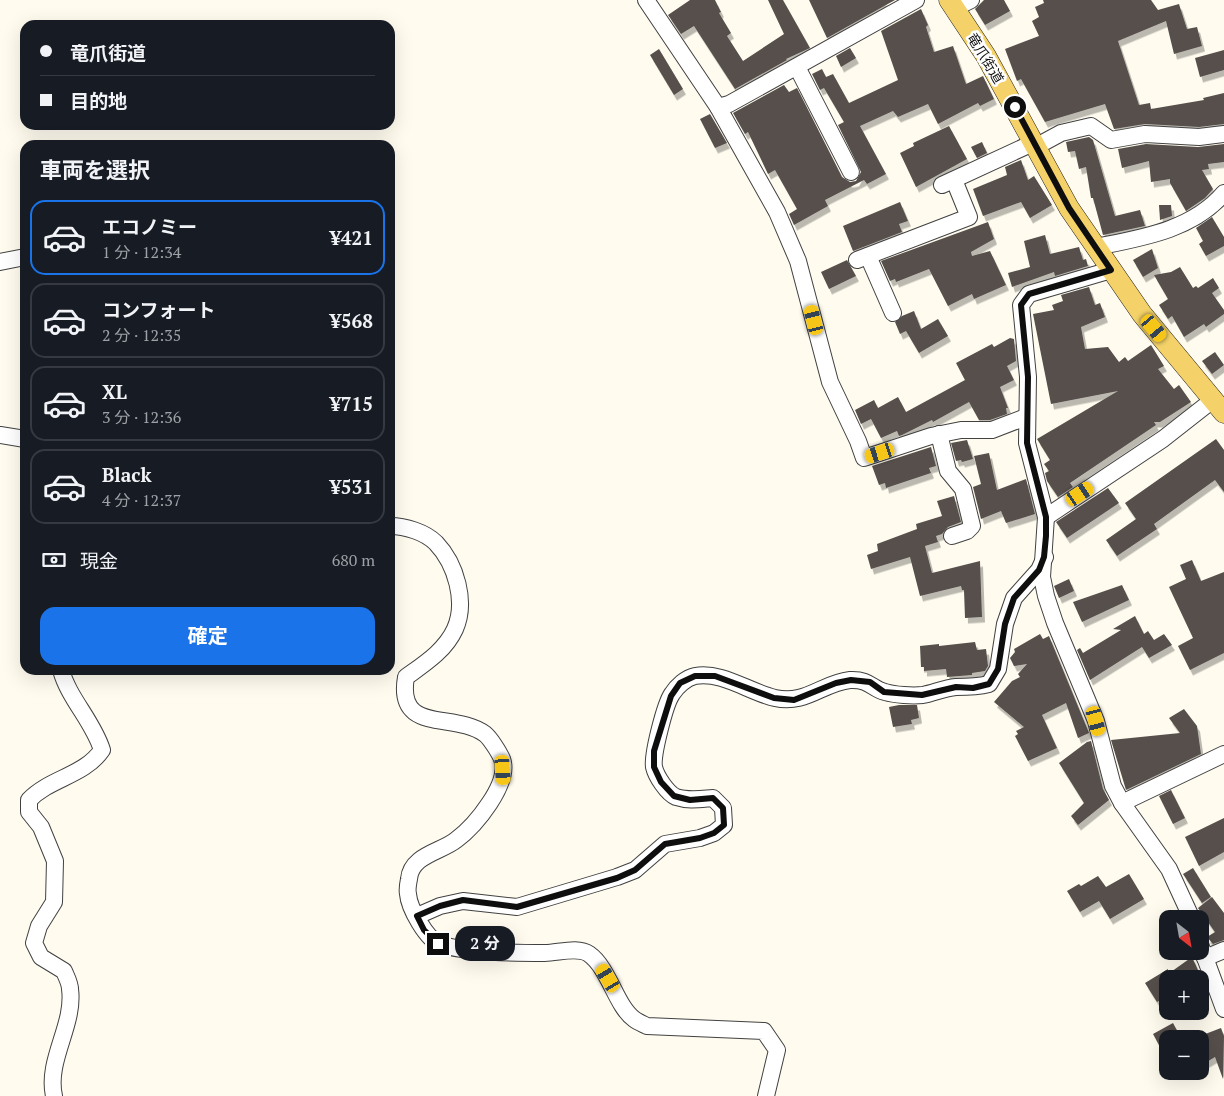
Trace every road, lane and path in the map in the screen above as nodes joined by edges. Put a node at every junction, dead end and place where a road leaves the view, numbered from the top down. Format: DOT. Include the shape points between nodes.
graph roads {
  1 [pos="646,0"];
  2 [pos="916,0"];
  3 [pos="959,3"];
  4 [pos="797,67"];
  5 [pos="718,108"];
  6 [pos="1224,134"];
  7 [pos="1036,144"];
  8 [pos="851,172"];
  9 [pos="1224,193"];
  10 [pos="1096,247"];
  11 [pos="20,258"];
  12 [pos="0,262"];
  13 [pos="1111,270"];
  14 [pos="893,312"];
  15 [pos="1219,406"];
  16 [pos="1026,417"];
  17 [pos="939,434"];
  18 [pos="0,435"];
  19 [pos="20,438"];
  20 [pos="1046,517"];
  21 [pos="395,527"];
  22 [pos="952,536"];
  23 [pos="1044,557"];
  24 [pos="62,675"];
  25 [pos="1224,754"];
  26 [pos="1122,803"];
  27 [pos="1188,910"];
  28 [pos="417,916"];
  29 [pos="1224,950"];
  30 [pos="1209,951"];
  31 [pos="1205,960"];
  32 [pos="1224,1009"];
  33 [pos="54,1096"];
  34 [pos="766,1096"];
  1 -- 5 [label="street"];
  2 -- 4 [label="street"];
  3 -- 7 [label="main road, 竜爪街道"];
  4 -- 5 [label="street"];
  4 -- 8 [label="street"];
  5 -- 17 [label="street" via="776,212 798,261 830,382 864,458"];
  6 -- 7 [label="street" via="1199,137 1145,134 1111,140 1091,126 1061,133"];
  7 -- 10 [label="main road, 竜爪街道" via="1069,208"];
  7 -- 14 [label="street" via="948,183 969,216 862,258"];
  9 -- 10 [label="street" via="1212,208 1156,236"];
  10 -- 13 [label="main road, 竜爪街道"];
  11 -- 12 [label="street"];
  13 -- 15 [label="main road, 竜爪街道" via="1142,314"];
  13 -- 16 [label="street" via="1029,294 1021,305 1028,377"];
  15 -- 20 [label="street"];
  16 -- 17 [label="street" via="992,430"];
  16 -- 20 [label="street" via="1027,443"];
  17 -- 22 [label="street" via="948,472 963,489 972,526 967,532"];
  18 -- 19 [label="street"];
  20 -- 23 [label="street"];
  21 -- 28 [label="street" via="422,534 436,544 460,588 455,629 440,651 406,677 403,692 408,706 418,716 466,726 485,734 502,760 503,780 483,813 456,840 421,858 409,876 408,895"];
  23 -- 26 [label="street" via="1042,577 1046,596 1096,721 1113,786"];
  23 -- 28 [label="street" via="1039,570 1014,598 1005,624 998,669 989,684 922,695 884,692 870,682 851,680 794,700 774,698 715,676 695,676 680,683 671,696 654,751 654,767 661,782 674,796 690,800 713,798 723,808 724,825 700,838 665,844 635,870 617,878 517,907 463,900"];
  24 -- 33 [label="street" via="102,750 95,760 39,789 29,800 29,812 41,827 55,861 54,902 39,926 34,943 41,957 64,971 70,989 68,1017 52,1088"];
  25 -- 26 [label="street"];
  26 -- 27 [label="street" via="1169,869"];
  28 -- 34 [label="street" via="424,930 438,944 490,951 546,953 571,950 588,953 600,965 633,1019 647,1026 764,1032 777,1050"];
  29 -- 30 [label="street"];
  31 -- 32 [label="street"];
}
